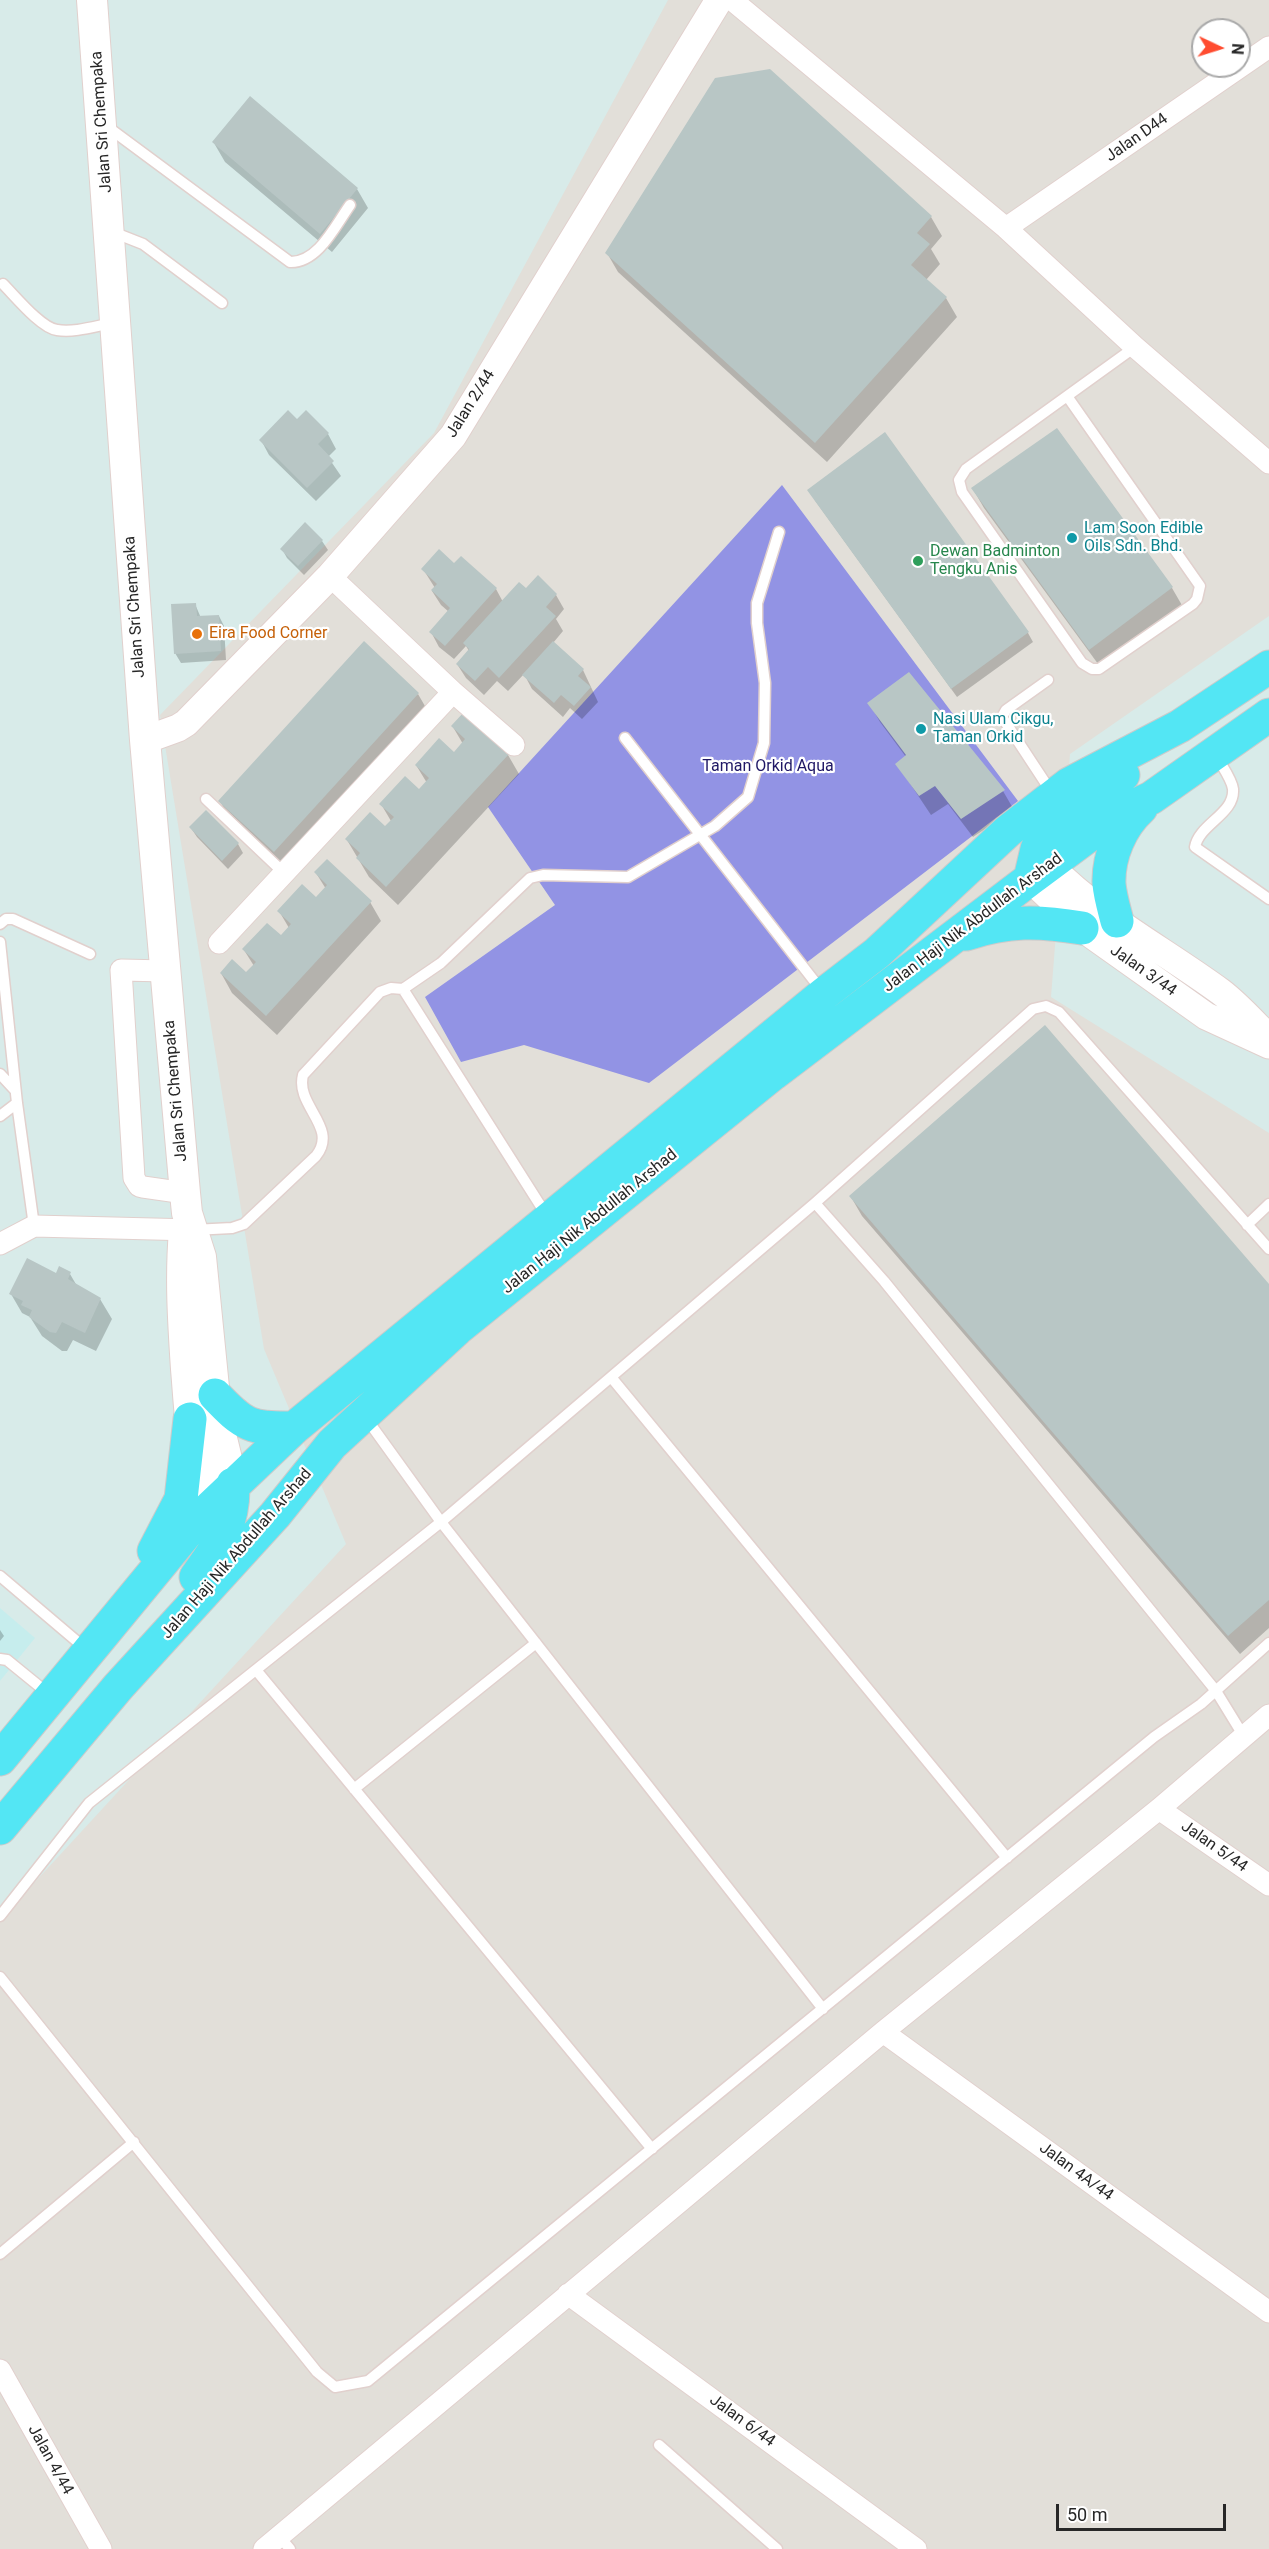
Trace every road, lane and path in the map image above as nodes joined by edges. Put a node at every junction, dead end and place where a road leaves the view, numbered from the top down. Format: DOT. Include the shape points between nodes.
graph roads {
  1 [pos="92,0"];
  2 [pos="719,0"];
  3 [pos="732,0"];
  4 [pos="1269,47"];
  5 [pos="103,123"];
  6 [pos="350,205"];
  7 [pos="1006,228"];
  8 [pos="110,231"];
  9 [pos="3,284"];
  10 [pos="222,303"];
  11 [pos="117,322"];
  12 [pos="1135,347"];
  13 [pos="1067,396"];
  14 [pos="1269,463"];
  15 [pos="779,532"];
  16 [pos="330,576"];
  17 [pos="1269,668"];
  18 [pos="1048,680"];
  19 [pos="453,692"];
  20 [pos="1269,715"];
  21 [pos="1180,726"];
  22 [pos="624,738"];
  23 [pos="145,741"];
  24 [pos="514,745"];
  25 [pos="1215,753"];
  26 [pos="1054,796"];
  27 [pos="1151,798"];
  28 [pos="206,799"];
  29 [pos="702,834"];
  30 [pos="1038,869"];
  31 [pos="284,873"];
  32 [pos="1269,898"];
  33 [pos="1117,921"];
  34 [pos="0,924"];
  35 [pos="1082,928"];
  36 [pos="891,939"];
  37 [pos="950,940"];
  38 [pos="0,942"];
  39 [pos="219,943"];
  40 [pos="90,954"];
  41 [pos="166,971"];
  42 [pos="404,989"];
  43 [pos="825,993"];
  44 [pos="1269,1038"];
  45 [pos="1269,1045"];
  46 [pos="0,1074"];
  47 [pos="15,1090"];
  48 [pos="17,1103"];
  49 [pos="0,1116"];
  50 [pos="816,1203"];
  51 [pos="1269,1204"];
  52 [pos="187,1216"];
  53 [pos="549,1219"];
  54 [pos="1247,1225"];
  55 [pos="34,1226"];
  56 [pos="0,1244"];
  57 [pos="1269,1249"];
  58 [pos="611,1377"];
  59 [pos="215,1395"];
  60 [pos="364,1416"];
  61 [pos="190,1419"];
  62 [pos="294,1428"];
  63 [pos="332,1444"];
  64 [pos="227,1498"];
  65 [pos="441,1522"];
  66 [pos="0,1576"];
  67 [pos="119,1613"];
  68 [pos="536,1643"];
  69 [pos="1269,1643"];
  70 [pos="88,1652"];
  71 [pos="0,1659"];
  72 [pos="256,1670"];
  73 [pos="118,1687"];
  74 [pos="1216,1690"];
  75 [pos="51,1696"];
  76 [pos="1269,1715"];
  77 [pos="1243,1735"];
  78 [pos="0,1759"];
  79 [pos="354,1789"];
  80 [pos="1159,1809"];
  81 [pos="0,1828"];
  82 [pos="1007,1858"];
  83 [pos="1269,1886"];
  84 [pos="0,1916"];
  85 [pos="0,1977"];
  86 [pos="823,2008"];
  87 [pos="883,2032"];
  88 [pos="134,2142"];
  89 [pos="652,2149"];
  90 [pos="0,2254"];
  91 [pos="568,2294"];
  92 [pos="1269,2312"];
  93 [pos="0,2370"];
  94 [pos="658,2445"];
  95 [pos="278,2545"];
  96 [pos="101,2549"];
  97 [pos="777,2549"];
  98 [pos="916,2549"];
  1 -- 5 [label="main road, Jalan Sri Chempaka"];
  2 -- 16 [label="street, Jalan 2/44" via="453,436"];
  3 -- 7 [label="street"];
  4 -- 7 [label="street, Jalan D44"];
  5 -- 6 [label="lane" via="290,262 299,262 315,253"];
  5 -- 8 [label="main road, Jalan Sri Chempaka"];
  7 -- 12 [label="street"];
  8 -- 10 [label="lane" via="143,244"];
  8 -- 11 [label="main road, Jalan Sri Chempaka"];
  9 -- 11 [label="lane" via="54,330"];
  11 -- 23 [label="main road, Jalan Sri Chempaka"];
  12 -- 13 [label="lane"];
  12 -- 14 [label="street"];
  13 -- 13 [label="lane" via="966,469 959,487 1082,663 1099,669 1193,604 1200,586"];
  15 -- 29 [label="lane" via="757,603 765,683 764,747 748,797"];
  16 -- 19 [label="street"];
  16 -- 23 [label="street, Jalan 2/44" via="186,723"];
  17 -- 21 [label="main road, Jalan Haji Nik Abdullah Arshad"];
  18 -- 26 [label="lane" via="1002,717"];
  19 -- 24 [label="street"];
  19 -- 31 [label="street"];
  20 -- 25 [label="main road, Jalan Haji Nik Abdullah Arshad"];
  21 -- 26 [label="main road, Jalan Haji Nik Abdullah Arshad" via="1069,784"];
  21 -- 30 [label="main road" via="1158,750 1060,820 1036,849"];
  22 -- 29 [label="lane"];
  23 -- 41 [label="main road, Jalan Sri Chempaka"];
  25 -- 27 [label="main road, Jalan Haji Nik Abdullah Arshad"];
  25 -- 32 [label="lane" via="1233,788 1232,798 1202,831 1195,848"];
  26 -- 36 [label="main road, Jalan Haji Nik Abdullah Arshad" via="1008,831"];
  27 -- 30 [label="main road, Jalan Haji Nik Abdullah Arshad" via="1119,813"];
  27 -- 33 [label="main road" via="1128,820 1116,842 1109,883"];
  28 -- 31 [label="lane"];
  29 -- 42 [label="lane" via="624,878 530,878 441,963"];
  29 -- 43 [label="lane"];
  30 -- 33 [label="street, Jalan 3/44" via="1069,884"];
  30 -- 35 [label="street, Jalan 3/44"];
  30 -- 36 [label="main road" via="1012,865 988,876"];
  30 -- 37 [label="main road, Jalan Haji Nik Abdullah Arshad"];
  31 -- 39 [label="street"];
  33 -- 44 [label="street, Jalan 3/44" via="1223,994"];
  34 -- 40 [label="lane" via="6,919 13,920"];
  35 -- 37 [label="main road" via="1023,921 991,926"];
  35 -- 45 [label="street, Jalan 3/44" via="1206,1016"];
  36 -- 43 [label="main road, Jalan Haji Nik Abdullah Arshad"];
  37 -- 60 [label="main road, Jalan Haji Nik Abdullah Arshad" via="773,1074 457,1329"];
  38 -- 47 [label="lane"];
  41 -- 52 [label="main road, Jalan Sri Chempaka"];
  41 -- 52 [label="street" via="121,970 134,1178 139,1186"];
  42 -- 52 [label="lane" via="385,989 375,995 303,1075 303,1092 324,1134 316,1156 244,1224 226,1229"];
  42 -- 53 [label="lane"];
  43 -- 53 [label="main road, Jalan Haji Nik Abdullah Arshad"];
  46 -- 47 [label="lane"];
  47 -- 48 [label="lane"];
  48 -- 49 [label="lane"];
  48 -- 55 [label="lane"];
  50 -- 54 [label="lane" via="1033,1009 1046,1006 1059,1012"];
  50 -- 58 [label="lane"];
  50 -- 74 [label="lane" via="884,1281"];
  51 -- 54 [label="lane"];
  52 -- 55 [label="street"];
  52 -- 59 [label="main road" via="201,1257"];
  52 -- 61 [label="main road" via="181,1292"];
  53 -- 62 [label="main road, Jalan Haji Nik Abdullah Arshad"];
  54 -- 57 [label="lane"];
  55 -- 56 [label="street"];
  58 -- 65 [label="lane"];
  58 -- 82 [label="lane"];
  59 -- 62 [label="main road" via="235,1417 249,1425"];
  59 -- 64 [label="main road"];
  60 -- 63 [label="main road, Jalan Haji Nik Abdullah Arshad"];
  60 -- 65 [label="lane"];
  61 -- 64 [label="main road" via="205,1488"];
  61 -- 67 [label="main road" via="181,1498"];
  62 -- 64 [label="main road, Jalan Haji Nik Abdullah Arshad"];
  63 -- 64 [label="main road" via="250,1502"];
  63 -- 73 [label="main road, Jalan Haji Nik Abdullah Arshad" via="275,1515"];
  64 -- 67 [label="main road, Jalan Haji Nik Abdullah Arshad"];
  64 -- 73 [label="main road" via="218,1545"];
  65 -- 68 [label="lane"];
  65 -- 72 [label="lane"];
  66 -- 70 [label="lane"];
  67 -- 70 [label="main road, Jalan Haji Nik Abdullah Arshad"];
  68 -- 79 [label="lane"];
  68 -- 86 [label="lane"];
  69 -- 74 [label="lane"];
  70 -- 75 [label="main road, Jalan Haji Nik Abdullah Arshad"];
  71 -- 75 [label="lane" via="7,1660"];
  72 -- 79 [label="lane"];
  72 -- 84 [label="lane" via="89,1803"];
  73 -- 81 [label="main road, Jalan Haji Nik Abdullah Arshad"];
  74 -- 77 [label="lane"];
  74 -- 82 [label="lane"];
  75 -- 78 [label="main road, Jalan Haji Nik Abdullah Arshad"];
  76 -- 77 [label="street"];
  77 -- 80 [label="street"];
  79 -- 89 [label="lane"];
  80 -- 83 [label="street, Jalan 5/44"];
  80 -- 87 [label="street"];
  82 -- 86 [label="lane"];
  85 -- 88 [label="lane"];
  86 -- 89 [label="lane"];
  87 -- 91 [label="street"];
  87 -- 92 [label="street, Jalan 4A/44"];
  88 -- 89 [label="lane" via="317,2372 335,2387 368,2381"];
  88 -- 90 [label="lane"];
  91 -- 95 [label="street"];
  91 -- 98 [label="street, Jalan 6/44"];
  93 -- 96 [label="street, Jalan 4/44"];
  94 -- 97 [label="lane"];
}
